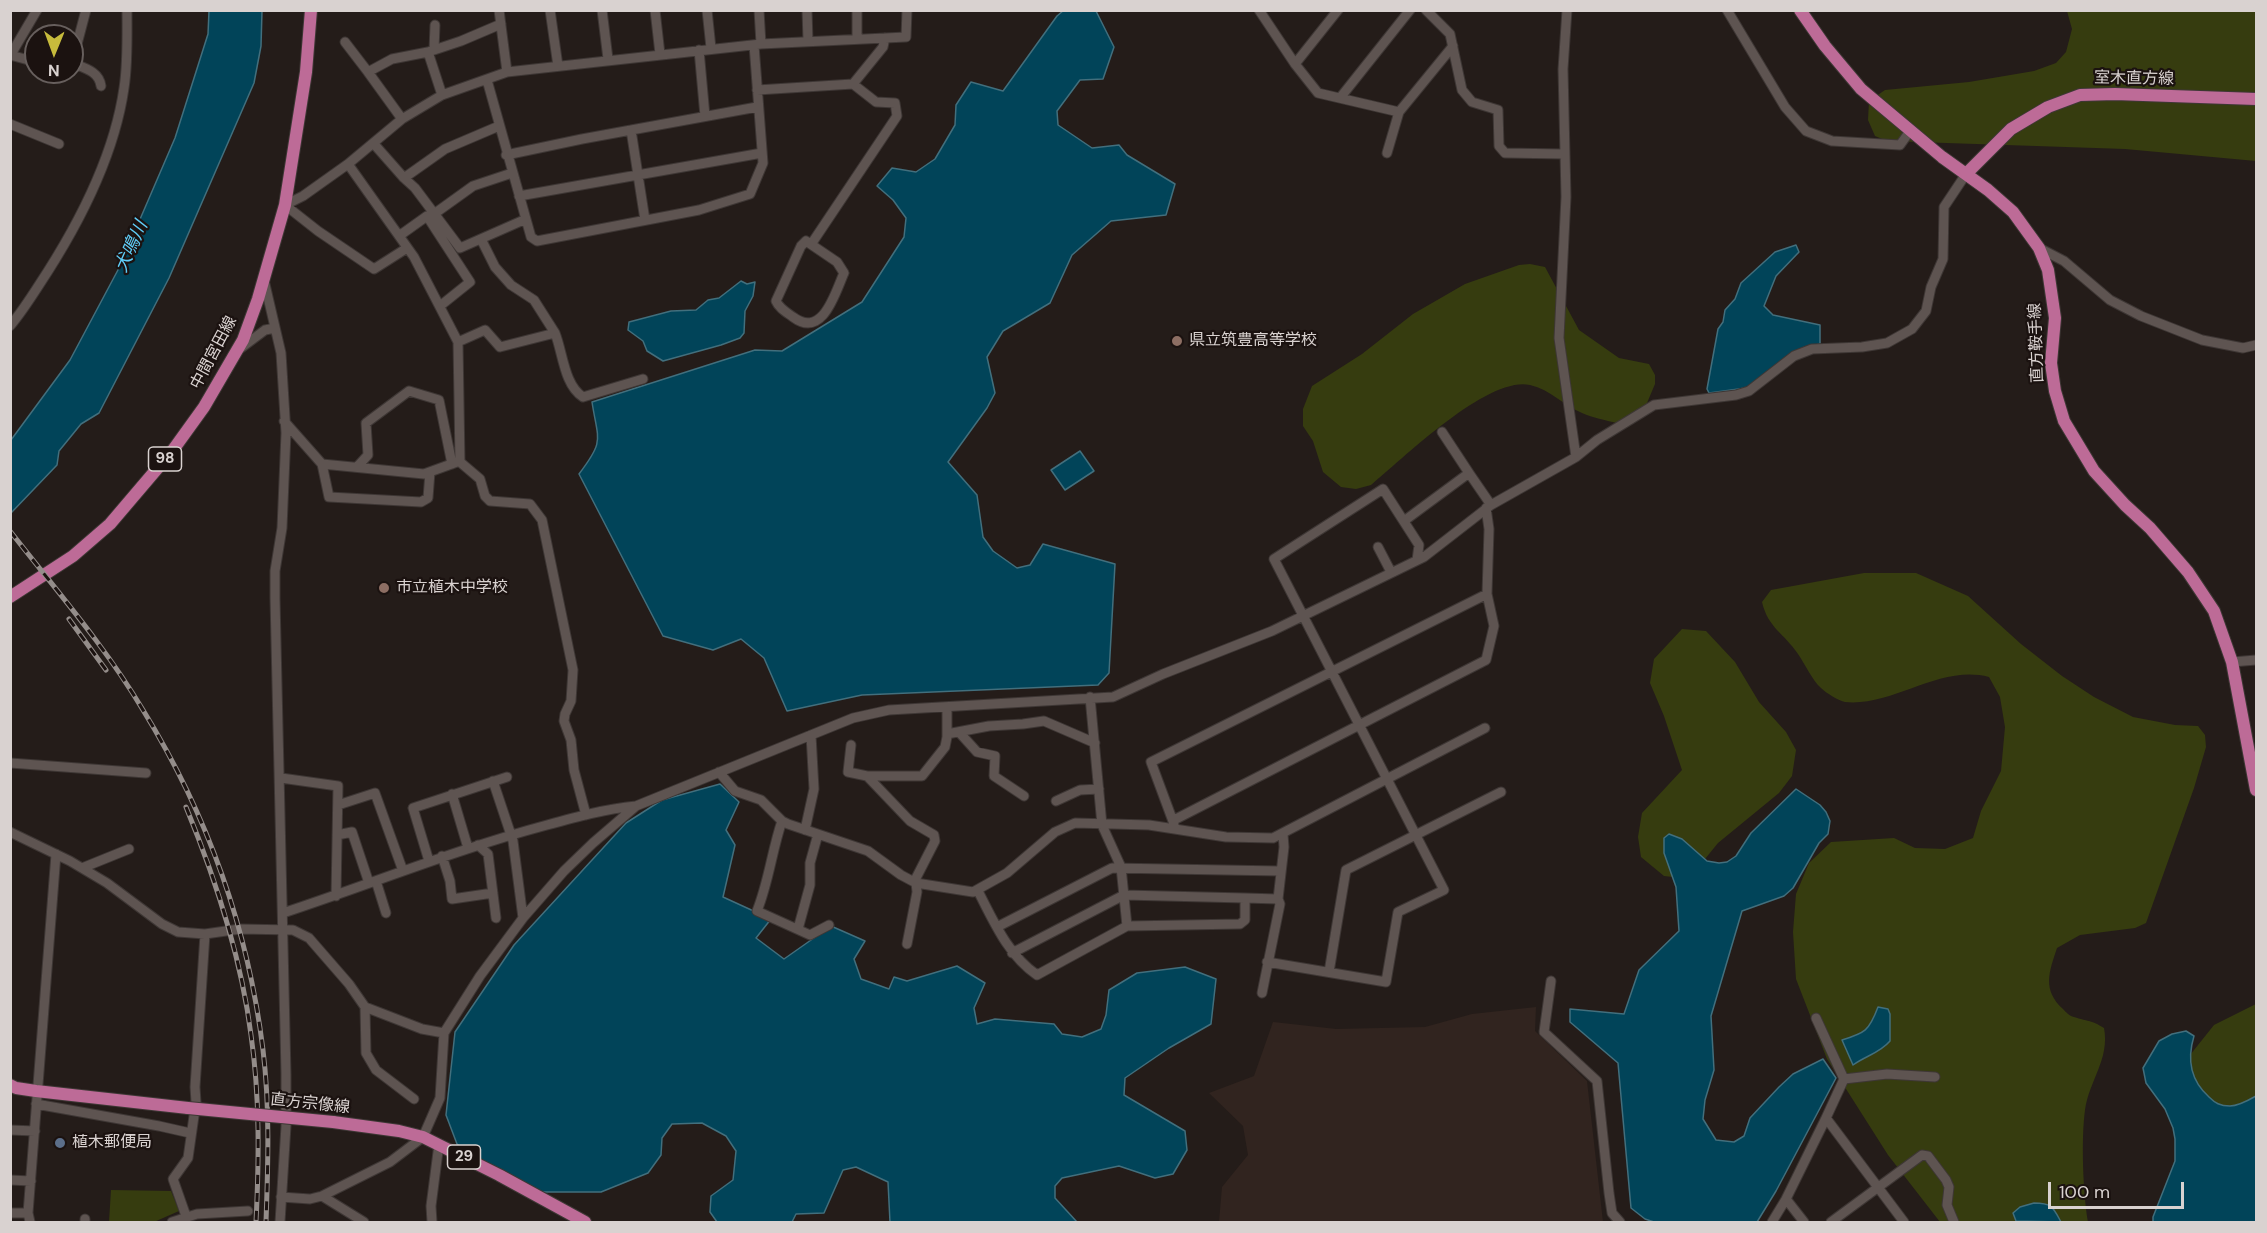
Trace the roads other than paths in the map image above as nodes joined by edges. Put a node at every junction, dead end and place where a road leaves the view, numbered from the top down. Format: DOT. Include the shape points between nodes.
graph roads {
  1 [pos="38,10"];
  2 [pos="127,10"];
  3 [pos="311,10"];
  4 [pos="499,10"];
  5 [pos="550,10"];
  6 [pos="602,10"];
  7 [pos="655,10"];
  8 [pos="707,10"];
  9 [pos="759,10"];
  10 [pos="807,10"];
  11 [pos="857,10"];
  12 [pos="907,10"];
  13 [pos="1260,10"];
  14 [pos="1338,10"];
  15 [pos="1410,10"];
  16 [pos="1426,10"];
  17 [pos="1567,10"];
  18 [pos="1727,10"];
  19 [pos="1800,10"];
  20 [pos="501,24"];
  21 [pos="435,25"];
  22 [pos="885,38"];
  23 [pos="857,39"];
  24 [pos="808,41"];
  25 [pos="345,42"];
  26 [pos="757,44"];
  27 [pos="1453,46"];
  28 [pos="711,48"];
  29 [pos="699,50"];
  30 [pos="431,51"];
  31 [pos="660,54"];
  32 [pos="11,55"];
  33 [pos="608,59"];
  34 [pos="1295,64"];
  35 [pos="558,66"];
  36 [pos="84,68"];
  37 [pos="368,72"];
  38 [pos="507,72"];
  39 [pos="487,80"];
  40 [pos="853,84"];
  41 [pos="101,86"];
  42 [pos="757,90"];
  43 [pos="442,95"];
  44 [pos="1340,98"];
  45 [pos="2256,99"];
  46 [pos="757,107"];
  47 [pos="1399,112"];
  48 [pos="705,116"];
  49 [pos="402,119"];
  50 [pos="10,124"];
  51 [pos="499,126"];
  52 [pos="632,130"];
  53 [pos="1911,131"];
  54 [pos="59,144"];
  55 [pos="374,144"];
  56 [pos="762,153"];
  57 [pos="1387,153"];
  58 [pos="1564,154"];
  59 [pos="507,155"];
  60 [pos="348,164"];
  61 [pos="512,173"];
  62 [pos="638,174"];
  63 [pos="1966,174"];
  64 [pos="404,178"];
  65 [pos="519,196"];
  66 [pos="285,205"];
  67 [pos="434,214"];
  68 [pos="525,219"];
  69 [pos="645,220"];
  70 [pos="399,236"];
  71 [pos="481,239"];
  72 [pos="812,243"];
  73 [pos="407,248"];
  74 [pos="2039,248"];
  75 [pos="263,278"];
  76 [pos="440,306"];
  77 [pos="10,326"];
  78 [pos="275,328"];
  79 [pos="555,333"];
  80 [pos="458,342"];
  81 [pos="2256,345"];
  82 [pos="236,351"];
  83 [pos="643,379"];
  84 [pos="284,421"];
  85 [pos="1442,432"];
  86 [pos="1576,456"];
  87 [pos="456,463"];
  88 [pos="322,464"];
  89 [pos="357,467"];
  90 [pos="430,472"];
  91 [pos="1469,473"];
  92 [pos="1489,506"];
  93 [pos="1404,521"];
  94 [pos="1378,547"];
  95 [pos="1417,561"];
  96 [pos="1391,572"];
  97 [pos="1487,594"];
  98 [pos="10,597"];
  99 [pos="1304,616"];
  100 [pos="2256,660"];
  101 [pos="2232,662"];
  102 [pos="1330,672"];
  103 [pos="1090,697"];
  104 [pos="947,707"];
  105 [pos="1360,725"];
  106 [pos="1485,728"];
  107 [pos="959,732"];
  108 [pos="947,734"];
  109 [pos="811,735"];
  110 [pos="1095,743"];
  111 [pos="851,746"];
  112 [pos="10,763"];
  113 [pos="719,772"];
  114 [pos="146,773"];
  115 [pos="867,776"];
  116 [pos="507,777"];
  117 [pos="280,778"];
  118 [pos="1388,779"];
  119 [pos="493,781"];
  120 [pos="1099,789"];
  121 [pos="2256,790"];
  122 [pos="1501,792"];
  123 [pos="452,794"];
  124 [pos="1024,796"];
  125 [pos="1056,801"];
  126 [pos="338,805"];
  127 [pos="636,806"];
  128 [pos="586,815"];
  129 [pos="782,820"];
  130 [pos="1102,825"];
  131 [pos="1174,825"];
  132 [pos="804,830"];
  133 [pos="10,832"];
  134 [pos="511,834"];
  135 [pos="818,834"];
  136 [pos="1283,834"];
  137 [pos="1417,834"];
  138 [pos="337,835"];
  139 [pos="473,846"];
  140 [pos="129,849"];
  141 [pos="56,854"];
  142 [pos="442,856"];
  143 [pos="429,861"];
  144 [pos="1122,867"];
  145 [pos="82,868"];
  146 [pos="403,871"];
  147 [pos="1280,872"];
  148 [pos="372,882"];
  149 [pos="915,882"];
  150 [pos="978,891"];
  151 [pos="493,893"];
  152 [pos="1124,895"];
  153 [pos="336,896"];
  154 [pos="1245,898"];
  155 [pos="1278,899"];
  156 [pos="283,914"];
  157 [pos="386,914"];
  158 [pos="496,918"];
  159 [pos="523,918"];
  160 [pos="829,925"];
  161 [pos="1127,926"];
  162 [pos="996,927"];
  163 [pos="283,929"];
  164 [pos="798,929"];
  165 [pos="205,934"];
  166 [pos="908,944"];
  167 [pos="1012,953"];
  168 [pos="1267,962"];
  169 [pos="1329,972"];
  170 [pos="1551,981"];
  171 [pos="1262,993"];
  172 [pos="365,1007"];
  173 [pos="1816,1018"];
  174 [pos="444,1034"];
  175 [pos="1935,1077"];
  176 [pos="1844,1079"];
  177 [pos="10,1085"];
  178 [pos="36,1098"];
  179 [pos="414,1099"];
  180 [pos="1826,1118"];
  181 [pos="10,1130"];
  182 [pos="34,1131"];
  183 [pos="190,1133"];
  184 [pos="423,1137"];
  185 [pos="439,1144"];
  186 [pos="10,1180"];
  187 [pos="31,1181"];
  188 [pos="1879,1186"];
  189 [pos="322,1196"];
  190 [pos="281,1197"];
  191 [pos="1786,1199"];
  192 [pos="248,1211"];
  193 [pos="10,1213"];
  194 [pos="186,1216"];
  195 [pos="29,1218"];
  196 [pos="172,1222"];
  197 [pos="280,1222"];
  198 [pos="364,1222"];
  199 [pos="432,1222"];
  200 [pos="585,1222"];
  201 [pos="1620,1222"];
  202 [pos="1772,1222"];
  203 [pos="1804,1222"];
  204 [pos="1831,1222"];
  205 [pos="1904,1222"];
  206 [pos="1954,1222"];
  1 -- 32 [label="street"];
  2 -- 77 [label="street" via="124,88 101,169 50,268"];
  3 -- 66 [label="main road, 中間宮田線 / 98" via="306,72"];
  4 -- 20 [label="street"];
  5 -- 35 [label="street"];
  6 -- 33 [label="street"];
  7 -- 31 [label="street"];
  8 -- 28 [label="street"];
  9 -- 26 [label="street"];
  10 -- 24 [label="street"];
  11 -- 23 [label="street"];
  12 -- 22 [label="street" via="906,37"];
  13 -- 34 [label="street"];
  14 -- 34 [label="street"];
  15 -- 44 [label="street"];
  16 -- 27 [label="street" via="1450,34"];
  17 -- 58 [label="street"];
  18 -- 53 [label="street" via="1785,106 1806,131 1832,141 1900,145"];
  19 -- 53 [label="main road, 直方鞍手線" via="1861,89"];
  20 -- 30 [label="street"];
  20 -- 38 [label="street"];
  21 -- 30 [label="street"];
  22 -- 23 [label="street"];
  22 -- 40 [label="street" via="883,47"];
  23 -- 24 [label="street"];
  24 -- 26 [label="street"];
  25 -- 37 [label="street"];
  26 -- 28 [label="street"];
  26 -- 42 [label="street"];
  27 -- 47 [label="street"];
  27 -- 58 [label="street" via="1462,90 1472,102 1498,110 1499,147 1505,153"];
  28 -- 29 [label="street"];
  29 -- 31 [label="street"];
  29 -- 48 [label="street"];
  30 -- 37 [label="street" via="392,58"];
  30 -- 43 [label="street"];
  31 -- 33 [label="street"];
  33 -- 35 [label="street"];
  34 -- 44 [label="street" via="1318,93"];
  35 -- 38 [label="street"];
  36 -- 41 [label="street" via="95,73"];
  37 -- 49 [label="street"];
  38 -- 39 [label="street"];
  39 -- 43 [label="street"];
  39 -- 51 [label="street"];
  40 -- 42 [label="street"];
  40 -- 72 [label="street" via="876,102 895,103 897,116"];
  42 -- 46 [label="street"];
  43 -- 49 [label="street"];
  44 -- 47 [label="street"];
  45 -- 63 [label="main road, 室木直方線" via="2079,95 2048,107 2011,129"];
  46 -- 48 [label="street"];
  46 -- 56 [label="street"];
  47 -- 57 [label="street"];
  48 -- 52 [label="street"];
  49 -- 55 [label="street"];
  50 -- 54 [label="street"];
  51 -- 59 [label="street"];
  51 -- 64 [label="street" via="445,149"];
  52 -- 59 [label="street"];
  52 -- 62 [label="street"];
  53 -- 63 [label="main road, 直方鞍手線"];
  55 -- 60 [label="street"];
  55 -- 64 [label="street"];
  56 -- 62 [label="street"];
  56 -- 69 [label="street" via="763,163 750,194 699,210"];
  58 -- 86 [label="street" via="1566,197 1558,338"];
  59 -- 61 [label="street"];
  60 -- 66 [label="street"];
  60 -- 70 [label="street"];
  61 -- 65 [label="street"];
  61 -- 67 [label="street" via="473,186"];
  62 -- 65 [label="street"];
  62 -- 69 [label="street"];
  63 -- 74 [label="main road, 直方鞍手線" via="2013,212"];
  63 -- 86 [label="street" via="1944,207 1943,259 1926,311 1912,329 1887,343 1812,350 1794,356 1749,391 1736,395 1654,405"];
  64 -- 67 [label="street"];
  65 -- 68 [label="street"];
  66 -- 73 [label="street" via="374,269"];
  66 -- 75 [label="main road, 中間宮田線 / 98"];
  67 -- 71 [label="street" via="460,248"];
  68 -- 69 [label="street" via="531,237 537,241"];
  68 -- 71 [label="street"];
  70 -- 73 [label="street"];
  70 -- 76 [label="street" via="427,216 470,282"];
  71 -- 79 [label="street" via="495,267 511,285 534,300"];
  72 -- 72 [label="street" via="837,262 844,273 827,312 814,321 799,322 776,301 801,246 806,241"];
  73 -- 76 [label="street"];
  74 -- 81 [label="street" via="2064,261 2110,300 2141,316 2202,340 2243,348"];
  74 -- 101 [label="main road, 直方鞍手線" via="2048,270 2055,318 2051,363 2064,422 2094,471 2150,528 2202,591"];
  75 -- 78 [label="street"];
  75 -- 82 [label="main road, 中間宮田線 / 98"];
  76 -- 80 [label="street"];
  78 -- 82 [label="street" via="265,330"];
  78 -- 84 [label="street" via="281,353"];
  79 -- 80 [label="street" via="500,347 485,330"];
  79 -- 83 [label="street" via="568,376 576,393 583,397"];
  80 -- 87 [label="street"];
  82 -- 98 [label="main road, 中間宮田線 / 98" via="204,407 110,524 73,556"];
  84 -- 88 [label="street"];
  84 -- 117 [label="street" via="282,518 275,580"];
  85 -- 91 [label="street"];
  86 -- 92 [label="street"];
  87 -- 89 [label="street" via="439,400 409,391 366,423 368,455"];
  87 -- 90 [label="street"];
  87 -- 128 [label="street" via="480,478 490,501 530,504 542,520 573,670 571,701 564,721"];
  88 -- 89 [label="street"];
  88 -- 90 [label="street" via="329,497 421,502 428,498"];
  89 -- 90 [label="street"];
  91 -- 92 [label="street"];
  91 -- 93 [label="street"];
  92 -- 95 [label="street"];
  92 -- 97 [label="street"];
  93 -- 95 [label="street" via="1419,545"];
  93 -- 99 [label="street" via="1383,489 1274,560"];
  94 -- 96 [label="street"];
  95 -- 96 [label="street"];
  96 -- 99 [label="street"];
  97 -- 102 [label="street"];
  97 -- 105 [label="street" via="1494,626 1486,660"];
  99 -- 102 [label="street"];
  99 -- 103 [label="street" via="1113,697"];
  100 -- 101 [label="street"];
  101 -- 121 [label="main road, 直方鞍手線"];
  102 -- 105 [label="street"];
  102 -- 131 [label="street" via="1151,762"];
  103 -- 104 [label="street"];
  103 -- 110 [label="street"];
  104 -- 108 [label="street"];
  104 -- 109 [label="street" via="889,710 853,718"];
  105 -- 118 [label="street"];
  105 -- 131 [label="street"];
  106 -- 118 [label="street"];
  107 -- 108 [label="street"];
  107 -- 110 [label="street" via="1044,721"];
  107 -- 124 [label="street" via="977,752 995,756 994,776"];
  108 -- 115 [label="street" via="945,747 922,776"];
  109 -- 113 [label="street"];
  109 -- 132 [label="street" via="814,789"];
  110 -- 120 [label="street"];
  111 -- 115 [label="street" via="848,772"];
  112 -- 114 [label="street"];
  113 -- 127 [label="street"];
  113 -- 129 [label="street" via="735,791 761,800"];
  115 -- 149 [label="street" via="910,821 934,835 935,842"];
  116 -- 119 [label="street"];
  117 -- 126 [label="street" via="338,786"];
  117 -- 156 [label="street"];
  118 -- 136 [label="street"];
  118 -- 137 [label="street"];
  119 -- 123 [label="street"];
  119 -- 134 [label="street"];
  120 -- 125 [label="street" via="1080,790"];
  120 -- 130 [label="street"];
  122 -- 137 [label="street"];
  123 -- 139 [label="street"];
  123 -- 143 [label="street" via="413,808"];
  126 -- 138 [label="street"];
  126 -- 146 [label="street" via="375,793"];
  127 -- 128 [label="street"];
  127 -- 159 [label="street" via="564,872"];
  128 -- 134 [label="street"];
  129 -- 132 [label="street"];
  129 -- 164 [label="street" via="757,910"];
  130 -- 131 [label="street"];
  130 -- 144 [label="street"];
  130 -- 150 [label="street" via="1075,823 1055,832 1007,873"];
  131 -- 136 [label="street" via="1226,837 1274,838"];
  132 -- 135 [label="street"];
  133 -- 141 [label="street"];
  134 -- 139 [label="street"];
  134 -- 159 [label="street"];
  135 -- 149 [label="street" via="867,851"];
  135 -- 164 [label="street"];
  136 -- 147 [label="street"];
  137 -- 169 [label="street" via="1346,870"];
  137 -- 169 [label="street" via="1444,890 1398,912 1386,982"];
  138 -- 148 [label="street" via="352,832"];
  138 -- 153 [label="street"];
  139 -- 142 [label="street"];
  139 -- 151 [label="street" via="488,854"];
  140 -- 145 [label="street"];
  141 -- 145 [label="street"];
  141 -- 178 [label="street"];
  142 -- 143 [label="street"];
  142 -- 151 [label="street" via="452,899"];
  143 -- 146 [label="street"];
  144 -- 147 [label="street"];
  144 -- 152 [label="street"];
  144 -- 162 [label="street" via="1112,868"];
  145 -- 165 [label="street" via="162,924 178,932"];
  146 -- 148 [label="street"];
  147 -- 155 [label="street"];
  148 -- 153 [label="street"];
  148 -- 157 [label="street"];
  149 -- 150 [label="street"];
  149 -- 166 [label="street" via="917,892"];
  150 -- 162 [label="street"];
  151 -- 158 [label="street"];
  152 -- 154 [label="street"];
  152 -- 161 [label="street"];
  152 -- 167 [label="street"];
  153 -- 156 [label="street"];
  154 -- 155 [label="street"];
  154 -- 161 [label="street" via="1245,920 1240,924"];
  155 -- 168 [label="street"];
  156 -- 163 [label="street"];
  159 -- 174 [label="street"];
  160 -- 164 [label="street" via="810,934"];
  161 -- 167 [label="street" via="1037,975"];
  162 -- 167 [label="street"];
  163 -- 165 [label="street"];
  163 -- 172 [label="street" via="309,938"];
  163 -- 190 [label="street" via="286,1126"];
  165 -- 183 [label="street" via="196,1102"];
  168 -- 169 [label="street"];
  168 -- 171 [label="street"];
  170 -- 201 [label="street" via="1544,1032 1597,1081 1612,1213"];
  172 -- 174 [label="street"];
  172 -- 179 [label="street" via="366,1053 376,1070"];
  173 -- 176 [label="street"];
  174 -- 184 [label="street" via="440,1098"];
  175 -- 176 [label="street" via="1887,1074"];
  176 -- 180 [label="street"];
  177 -- 178 [label="main road, 直方宗像線 / 29"];
  178 -- 182 [label="street"];
  178 -- 183 [label="street"];
  178 -- 184 [label="main road, 直方宗像線 / 29, bridge" via="333,1122"];
  180 -- 188 [label="street"];
  180 -- 191 [label="street"];
  181 -- 182 [label="street"];
  182 -- 187 [label="street"];
  183 -- 194 [label="street" via="188,1158 173,1179"];
  184 -- 185 [label="main road, 直方宗像線 / 29"];
  184 -- 189 [label="street" via="390,1162"];
  185 -- 199 [label="street"];
  185 -- 200 [label="main road, 直方宗像線 / 29"];
  186 -- 187 [label="street"];
  187 -- 195 [label="street"];
  188 -- 204 [label="street"];
  188 -- 205 [label="street"];
  188 -- 206 [label="street" via="1922,1155 1928,1156 1949,1187 1947,1205"];
  189 -- 190 [label="street"];
  189 -- 198 [label="street"];
  190 -- 197 [label="street"];
  191 -- 202 [label="street"];
  191 -- 203 [label="street"];
  192 -- 194 [label="street"];
  193 -- 195 [label="street"];
  194 -- 196 [label="street"];
}
